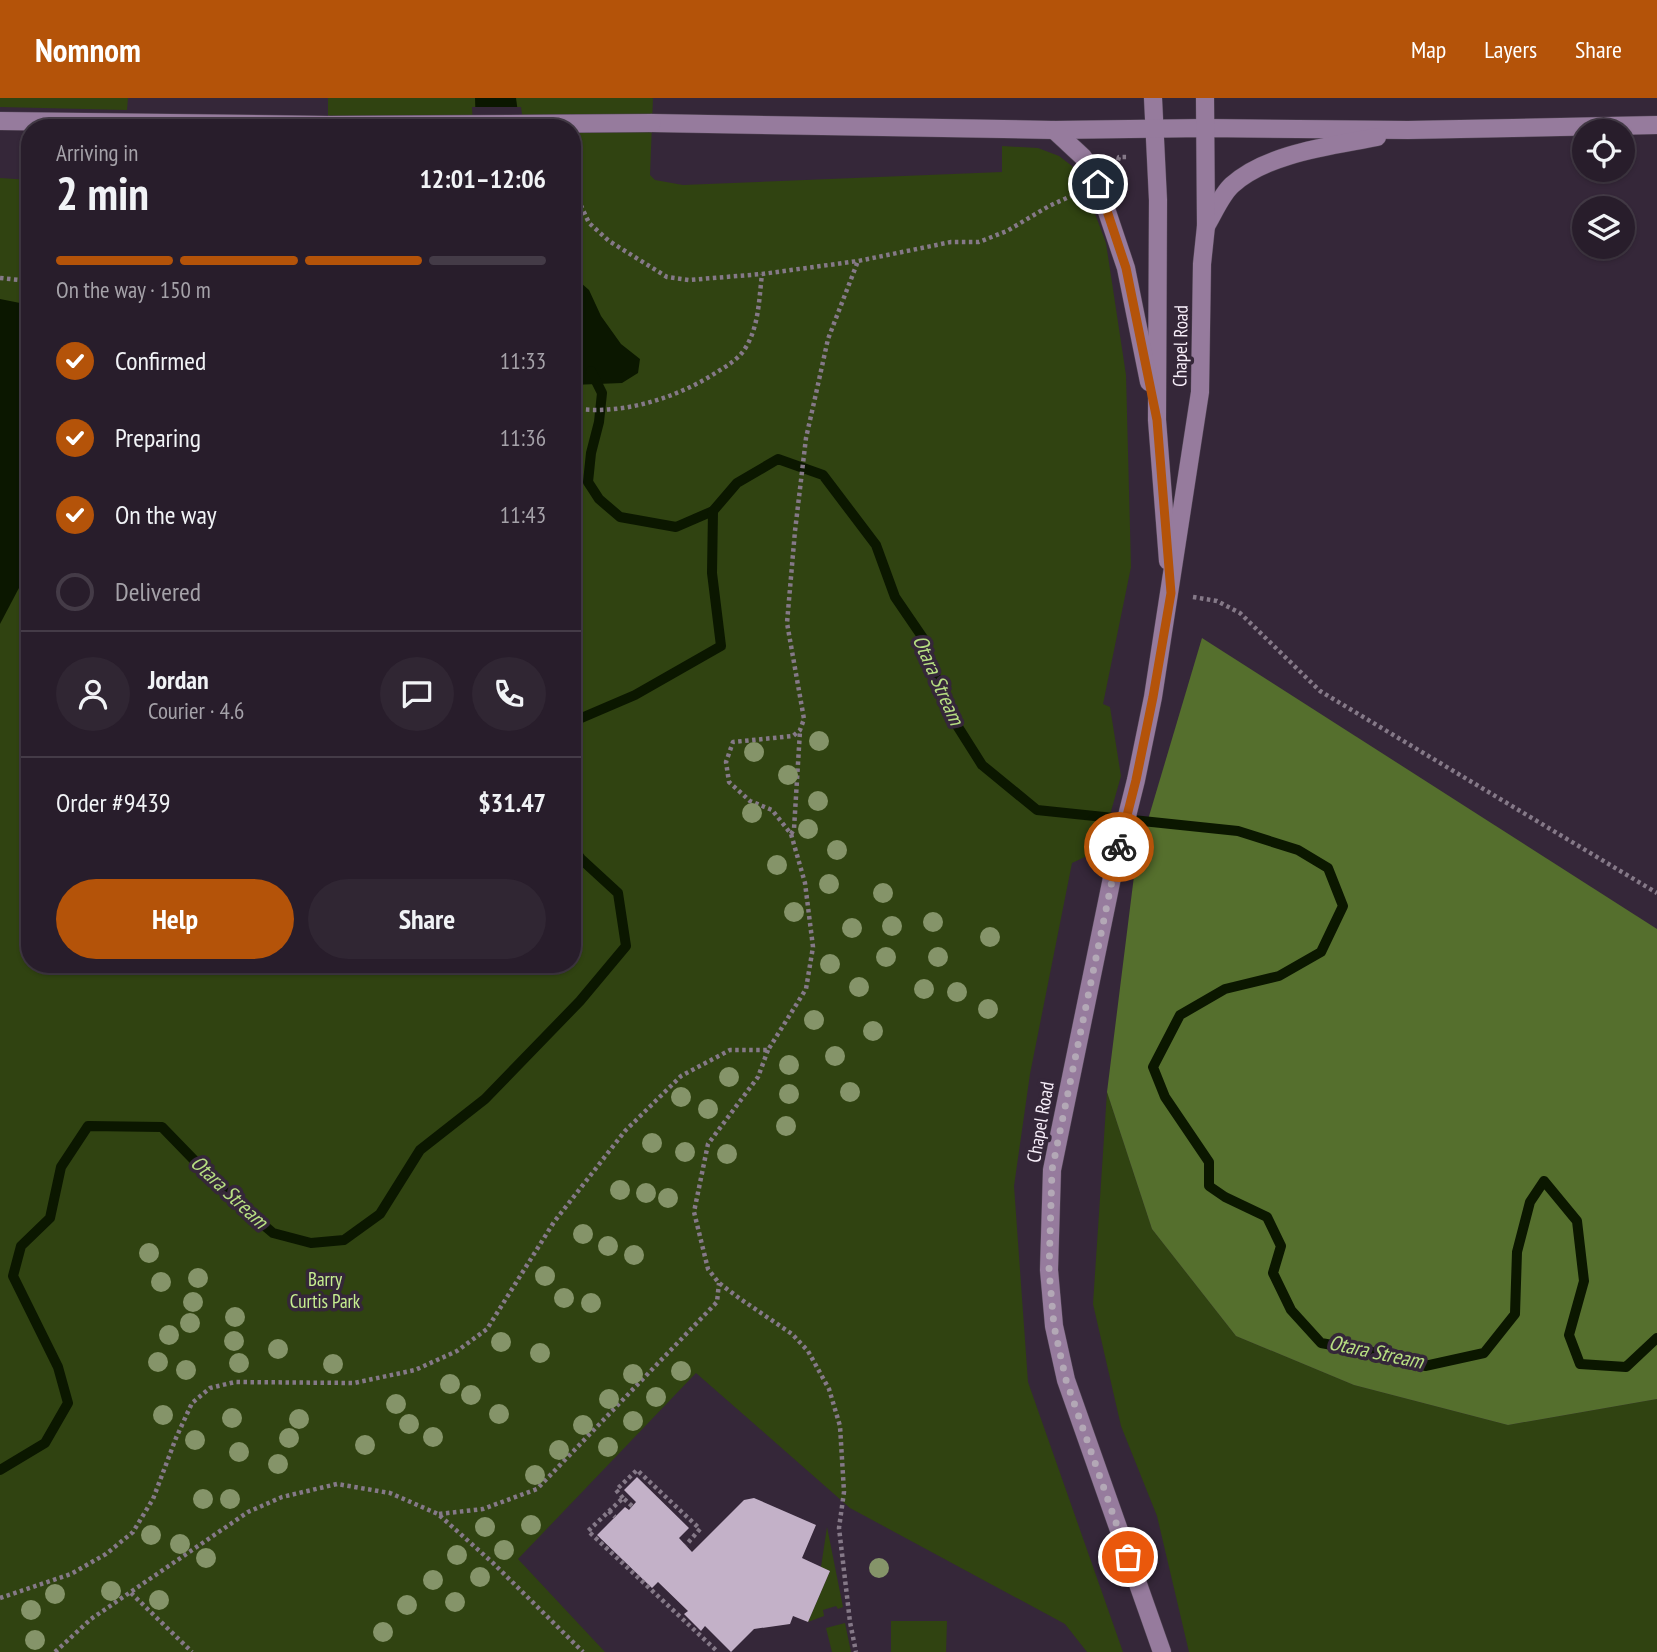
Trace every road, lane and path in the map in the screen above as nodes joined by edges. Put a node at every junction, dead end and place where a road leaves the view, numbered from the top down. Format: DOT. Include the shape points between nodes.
graph roads {
  1 [pos="1153,98"];
  2 [pos="1206,98"];
  3 [pos="0,121"];
  4 [pos="21,121"];
  5 [pos="581,123"];
  6 [pos="1657,125"];
  7 [pos="1205,128"];
  8 [pos="1154,129"];
  9 [pos="1054,130"];
  10 [pos="1408,130"];
  11 [pos="1082,192"];
  12 [pos="581,206"];
  13 [pos="1206,226"];
  14 [pos="858,261"];
  15 [pos="762,274"];
  16 [pos="0,278"];
  17 [pos="21,280"];
  18 [pos="581,409"];
  19 [pos="1157,420"];
  20 [pos="1171,593"];
  21 [pos="800,730"];
  22 [pos="791,834"];
  23 [pos="1657,893"];
  24 [pos="768,1049"];
  25 [pos="719,1283"];
  26 [pos="623,1498"];
  27 [pos="632,1506"];
  28 [pos="609,1511"];
  29 [pos="438,1514"];
  30 [pos="615,1517"];
  31 [pos="685,1545"];
  32 [pos="131,1592"];
  33 [pos="0,1598"];
  34 [pos="55,1652"];
  35 [pos="192,1652"];
  36 [pos="583,1652"];
  37 [pos="718,1652"];
  38 [pos="856,1652"];
  39 [pos="1163,1652"];
  1 -- 8 [label="main road, Chapel Road"];
  2 -- 7 [label="main road, Chapel Road"];
  3 -- 4 [label="main road, bridge"];
  5 -- 9 [label="main road, bridge"];
  6 -- 10 [label="main road"];
  7 -- 8 [label="main road"];
  7 -- 10 [label="main road"];
  7 -- 13 [label="main road, Chapel Road"];
  8 -- 9 [label="main road"];
  8 -- 19 [label="main road, Chapel Road"];
  9 -- 19 [label="main road" via="1083,157 1098,184 1126,268"];
  10 -- 13 [label="main road" via="1259,167 1231,185"];
  11 -- 14 [label="path" via="979,242 951,242"];
  12 -- 15 [label="path" via="589,223 609,241 667,276"];
  13 -- 20 [label="main road, Chapel Road" via="1200,392"];
  14 -- 15 [label="path"];
  14 -- 21 [label="path" via="828,339 806,438 788,623 804,719"];
  15 -- 18 [label="path" via="757,320 746,348 735,361 691,389 612,409"];
  16 -- 17 [label="path"];
  19 -- 20 [label="main road, Chapel Road"];
  20 -- 23 [label="path" via="1217,601 1240,613 1320,691"];
  20 -- 39 [label="main road, Chapel Road" via="1052,1170 1049,1270 1054,1326 1066,1380"];
  21 -- 22 [label="path"];
  21 -- 22 [label="path" via="793,736 733,742 726,762 729,782 750,801 772,810"];
  22 -- 24 [label="path" via="813,947 806,989"];
  24 -- 25 [label="path" via="758,1077 708,1144 696,1198 699,1240 708,1269"];
  24 -- 33 [label="path" via="730,1050 681,1076 625,1131 554,1222 487,1329 457,1351 415,1370 354,1383 235,1382 210,1388 192,1403 153,1499 133,1532 71,1574"];
  25 -- 29 [label="path" via="717,1302 537,1489 483,1509"];
  25 -- 38 [label="path" via="792,1334 820,1370 832,1398 844,1466 839,1528"];
  26 -- 27 [label="path"];
  26 -- 28 [label="path"];
  26 -- 31 [label="path" via="616,1490 637,1471 700,1529"];
  28 -- 30 [label="path"];
  28 -- 37 [label="path" via="588,1531"];
  29 -- 32 [label="path" via="390,1493 337,1484 282,1497 248,1512"];
  29 -- 36 [label="path"];
  32 -- 34 [label="path" via="91,1619"];
  32 -- 35 [label="path"];
}
